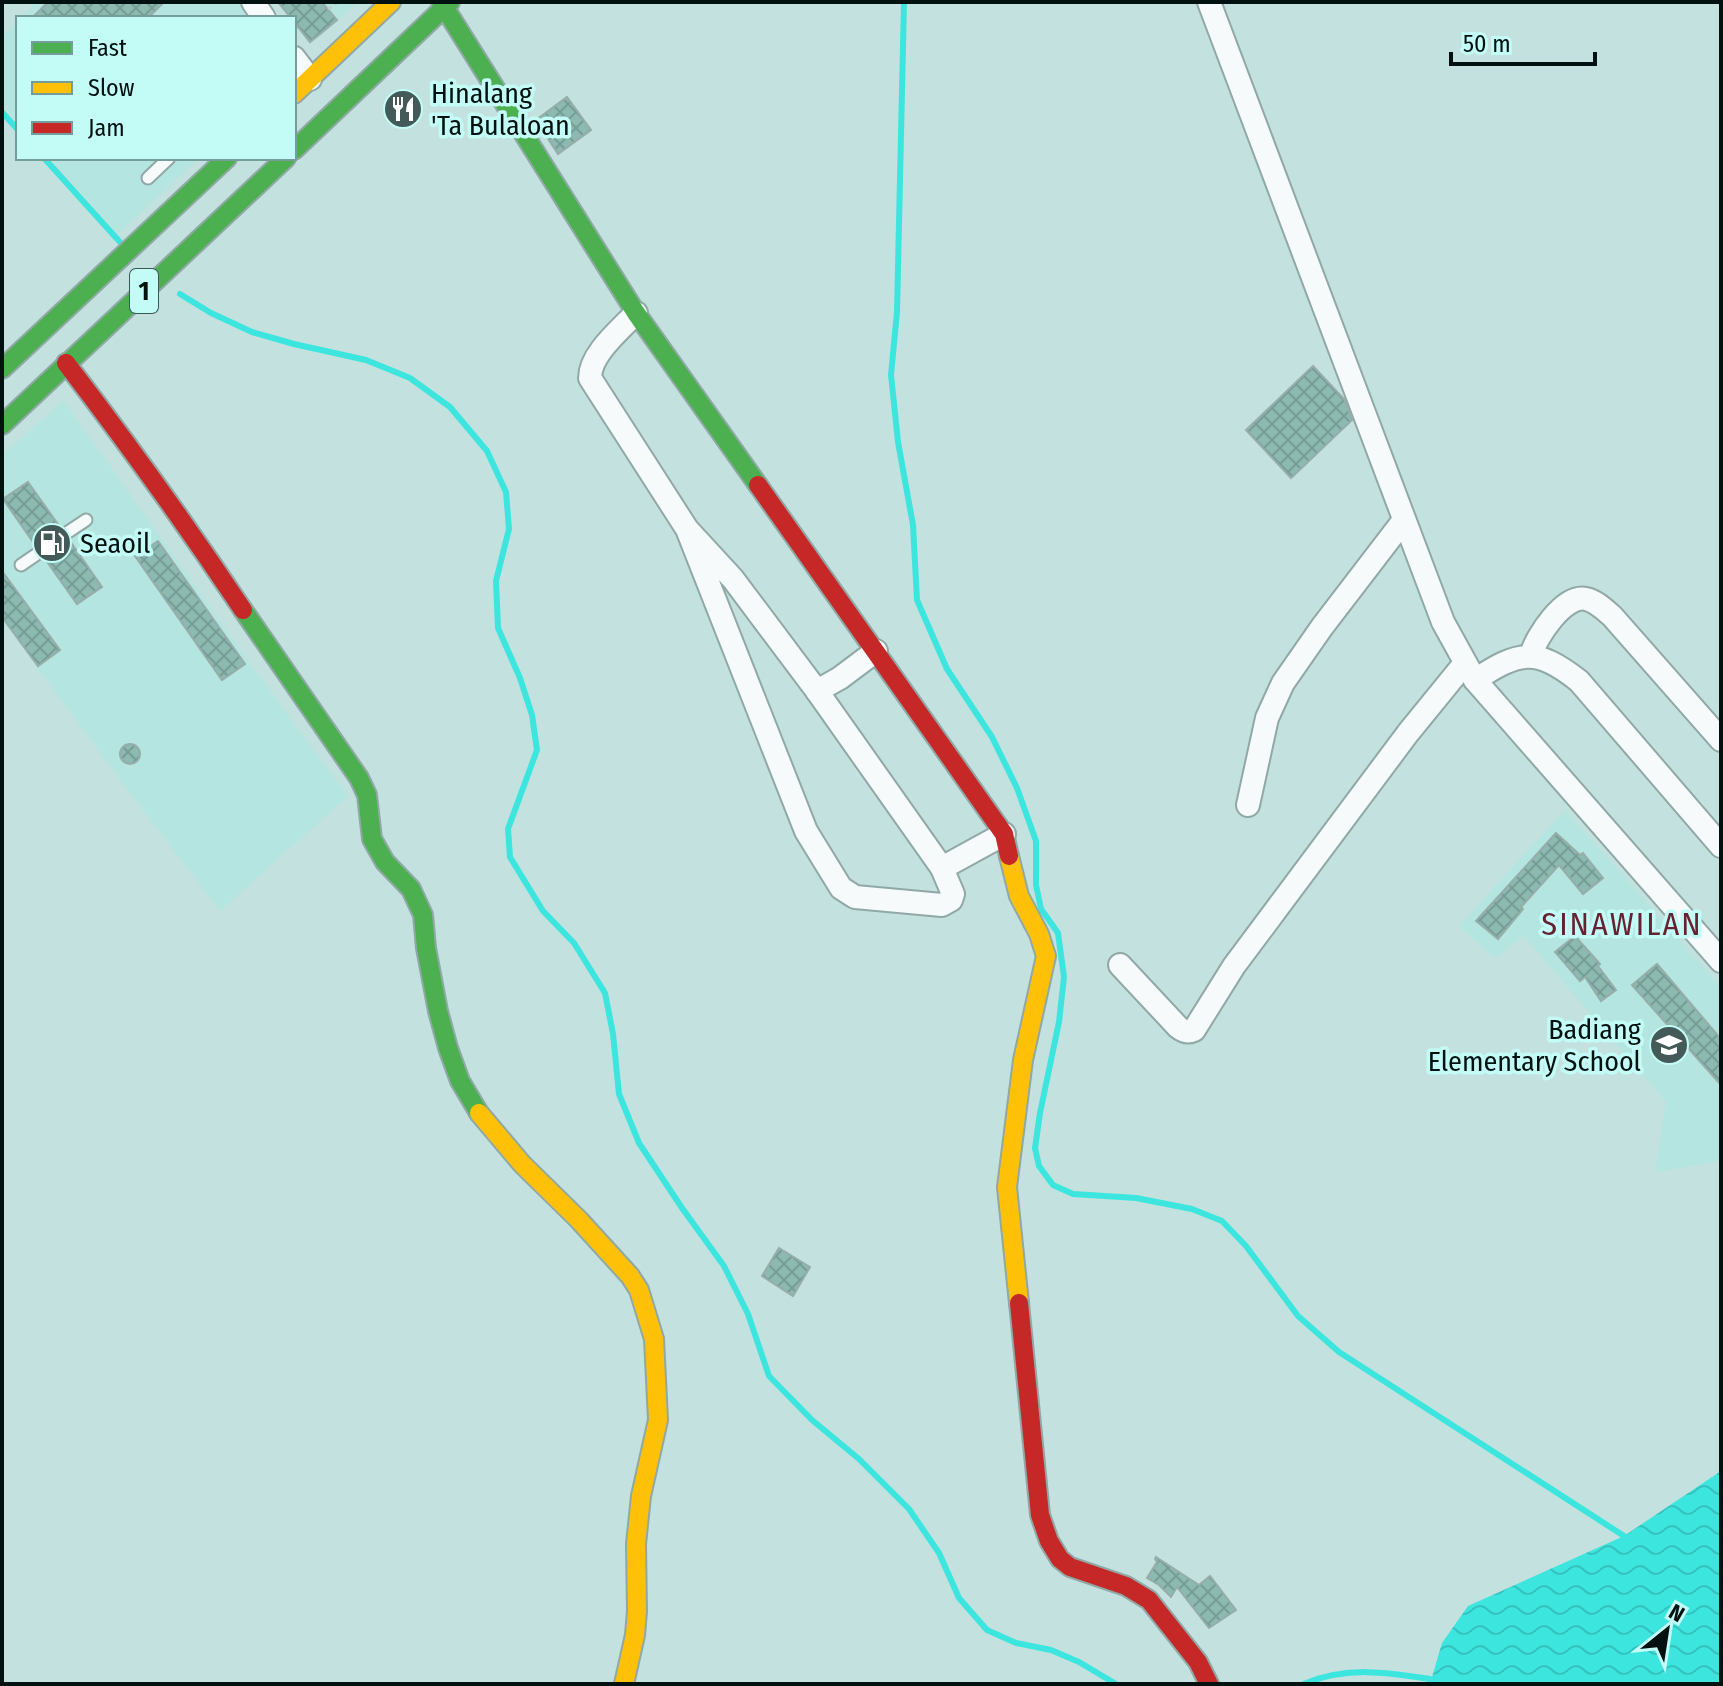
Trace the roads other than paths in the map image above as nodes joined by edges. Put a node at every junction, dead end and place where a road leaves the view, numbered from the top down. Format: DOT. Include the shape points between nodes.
graph roads {
  1 [pos="391,2"];
  2 [pos="1209,2"];
  3 [pos="445,4"];
  4 [pos="296,65"];
  5 [pos="302,86"];
  6 [pos="296,148"];
  7 [pos="167,160"];
  8 [pos="225,160"];
  9 [pos="284,160"];
  10 [pos="148,178"];
  11 [pos="636,313"];
  12 [pos="66,363"];
  13 [pos="2,369"];
  14 [pos="2,425"];
  15 [pos="86,520"];
  16 [pos="1404,520"];
  17 [pos="687,529"];
  18 [pos="65,534"];
  19 [pos="40,552"];
  20 [pos="21,565"];
  21 [pos="876,651"];
  22 [pos="1531,655"];
  23 [pos="1470,672"];
  24 [pos="817,691"];
  25 [pos="1721,740"];
  26 [pos="1248,805"];
  27 [pos="1004,834"];
  28 [pos="1721,846"];
  29 [pos="942,868"];
  30 [pos="1721,961"];
  31 [pos="1120,965"];
  32 [pos="624,1684"];
  33 [pos="1209,1684"];
  1 -- 5 [label="main road"];
  2 -- 16 [label="street"];
  3 -- 6 [label="main road"];
  3 -- 11 [label="main road"];
  4 -- 5 [label="street"];
  7 -- 10 [label="lane"];
  8 -- 13 [label="main road, 1"];
  9 -- 12 [label="main road, 1"];
  11 -- 17 [label="street" via="594,358 590,378"];
  11 -- 21 [label="main road"];
  12 -- 14 [label="main road, 1"];
  12 -- 32 [label="main road" via="194,536 359,778 367,795 372,839 411,889 423,915 448,1048 480,1115 639,1290 654,1339 658,1420 641,1496 635,1635"];
  15 -- 18 [label="lane"];
  16 -- 23 [label="street" via="1443,622"];
  16 -- 26 [label="street" via="1283,683 1267,718"];
  17 -- 24 [label="street" via="733,579"];
  17 -- 29 [label="street" via="806,831 841,888 863,899 942,905 953,894"];
  19 -- 20 [label="lane"];
  21 -- 24 [label="street"];
  21 -- 27 [label="main road"];
  22 -- 23 [label="street"];
  22 -- 25 [label="street" via="1550,621 1568,604 1580,598 1597,603"];
  22 -- 28 [label="street" via="1579,681"];
  23 -- 30 [label="street"];
  23 -- 31 [label="street" via="1408,733 1234,966 1194,1030 1178,1027"];
  24 -- 29 [label="street"];
  27 -- 29 [label="street"];
  27 -- 33 [label="main road" via="1019,896 1046,956 1023,1060 1007,1187 1040,1515 1060,1559 1149,1600"];
}
